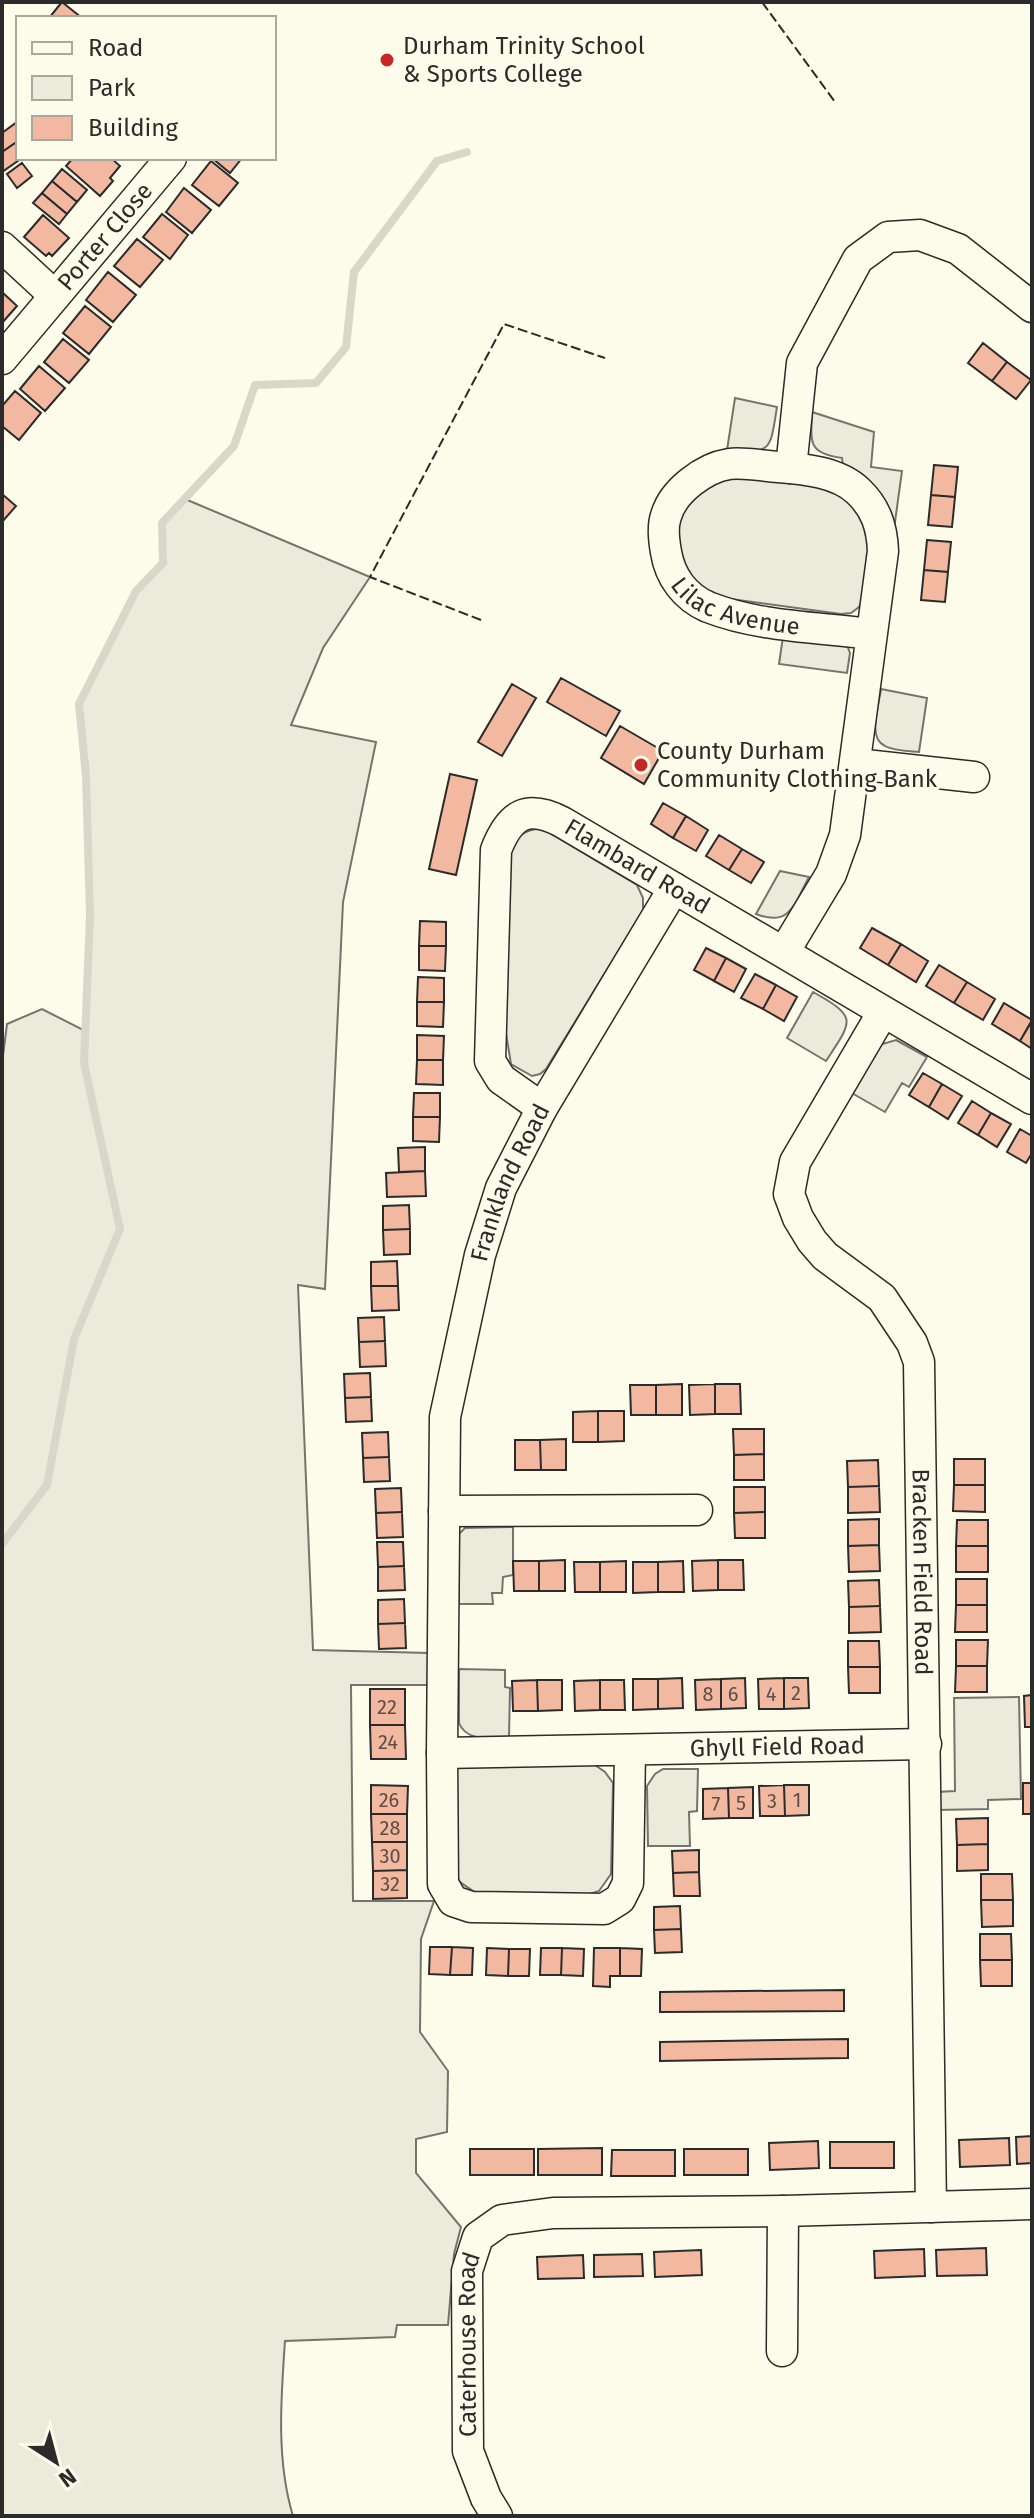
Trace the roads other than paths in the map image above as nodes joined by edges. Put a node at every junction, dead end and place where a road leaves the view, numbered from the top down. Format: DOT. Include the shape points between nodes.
graph roads {
  1 [pos="154,164"];
  2 [pos="2,247"];
  3 [pos="54,295"];
  4 [pos="1032,307"];
  5 [pos="2,359"];
  6 [pos="791,468"];
  7 [pos="870,634"];
  8 [pos="856,764"];
  9 [pos="974,777"];
  10 [pos="674,888"];
  11 [pos="784,952"];
  12 [pos="883,1012"];
  13 [pos="1032,1099"];
  14 [pos="542,1108"];
  15 [pos="697,1510"];
  16 [pos="444,1511"];
  17 [pos="926,1744"];
  18 [pos="630,1750"];
  19 [pos="442,1753"];
  20 [pos="1032,2204"];
  21 [pos="931,2207"];
  22 [pos="783,2211"];
  23 [pos="782,2351"];
  24 [pos="497,2516"];
  1 -- 3 [label="street, Porter Close"];
  2 -- 3 [label="street, Porter Close"];
  3 -- 5 [label="street, Porter Close"];
  4 -- 6 [label="street" via="958,249 920,235 888,237 858,259 802,363"];
  6 -- 7 [label="street, Lilac Avenue" via="836,477 873,509 883,551"];
  6 -- 7 [label="street, Lilac Avenue" via="732,464 693,480 666,515 668,566 680,588 705,606 747,619"];
  7 -- 8 [label="street, Lilac Avenue"];
  8 -- 9 [label="street"];
  8 -- 11 [label="street, Lilac Avenue" via="845,835 831,874"];
  10 -- 11 [label="street, Flambard Road"];
  10 -- 14 [label="street, Frankland Road"];
  10 -- 14 [label="street, Flambard Road" via="546,814 530,812 503,830 496,850 490,1061 501,1079"];
  11 -- 12 [label="street, Flambard Road"];
  12 -- 13 [label="street, Flambard Road"];
  12 -- 17 [label="street, Bracken Field Road" via="795,1162 789,1194 812,1241 882,1298 919,1362"];
  14 -- 16 [label="street, Frankland Road" via="501,1188 480,1255 445,1417"];
  15 -- 16 [label="street"];
  16 -- 19 [label="street, Frankland Road"];
  17 -- 18 [label="street, Ghyll Field Road"];
  17 -- 21 [label="street, Bracken Field Road"];
  18 -- 19 [label="street, Ghyll Field Road"];
  18 -- 19 [label="street" via="628,1883 620,1899 604,1909 471,1907 453,1901 443,1884"];
  20 -- 21 [label="street, Caterhouse Road"];
  21 -- 22 [label="street, Caterhouse Road"];
  22 -- 23 [label="street"];
  22 -- 24 [label="street, Caterhouse Road" via="553,2213 502,2220 478,2237 467,2271 468,2451"];
}
